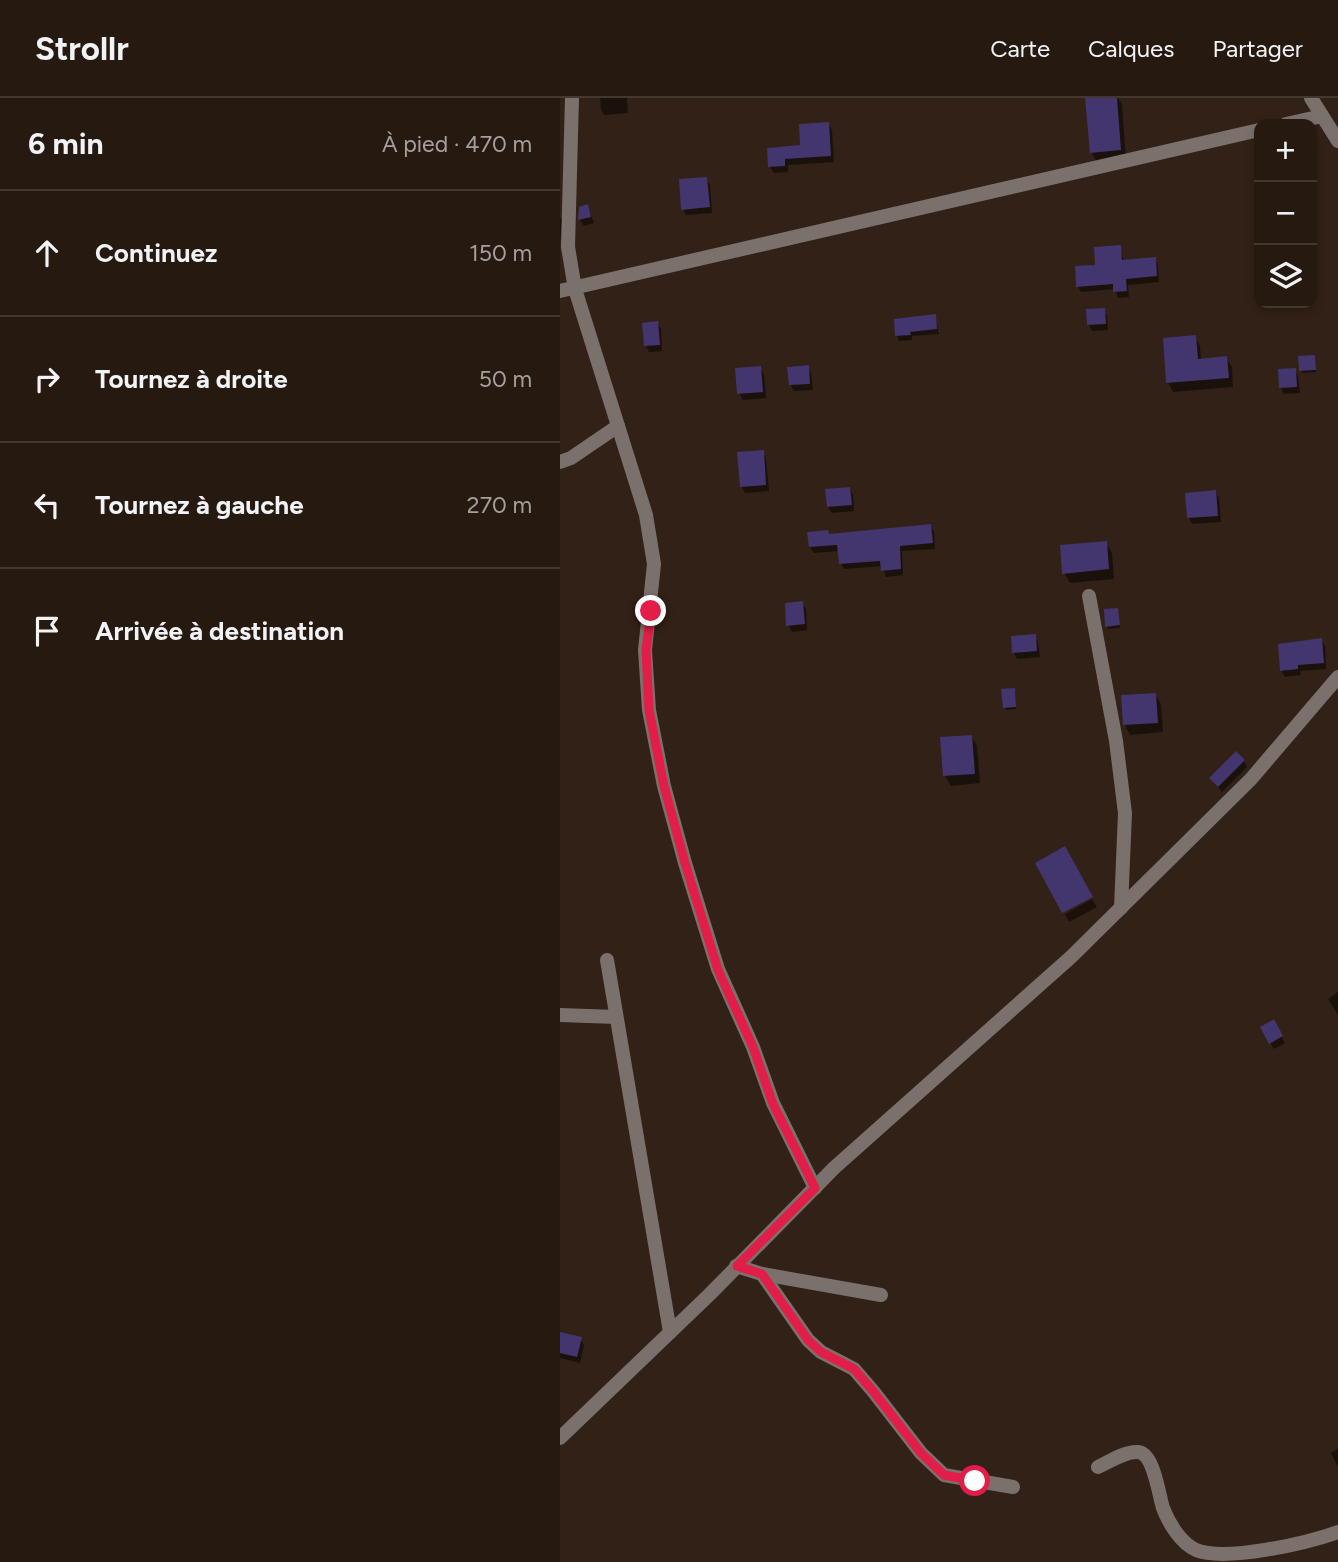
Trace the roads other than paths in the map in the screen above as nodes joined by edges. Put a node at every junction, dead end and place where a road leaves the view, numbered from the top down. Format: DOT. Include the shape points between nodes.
graph roads {
  1 [pos="572,98"];
  2 [pos="1311,98"];
  3 [pos="1322,116"];
  4 [pos="1308,119"];
  5 [pos="1254,132"];
  6 [pos="1338,141"];
  7 [pos="567,290"];
  8 [pos="618,426"];
  9 [pos="560,462"];
  10 [pos="1089,596"];
  11 [pos="1338,677"];
  12 [pos="1121,908"];
  13 [pos="607,960"];
  14 [pos="560,1015"];
  15 [pos="617,1017"];
  16 [pos="815,1188"];
  17 [pos="737,1266"];
  18 [pos="762,1274"];
  19 [pos="881,1295"];
  20 [pos="670,1332"];
  21 [pos="560,1438"];
  22 [pos="1098,1467"];
  23 [pos="1013,1487"];
  24 [pos="1338,1532"];
  1 -- 7 [label="street"];
  2 -- 3 [label="street"];
  3 -- 4 [label="street"];
  3 -- 6 [label="street"];
  5 -- 7 [label="street"];
  7 -- 8 [label="street"];
  8 -- 9 [label="street"];
  8 -- 16 [label="street" via="646,515 654,564 646,650 649,710 664,786 718,970 773,1104"];
  10 -- 12 [label="street" via="1125,813"];
  11 -- 12 [label="street" via="1251,779"];
  12 -- 16 [label="street"];
  13 -- 15 [label="street"];
  14 -- 15 [label="street"];
  15 -- 20 [label="street"];
  16 -- 17 [label="street"];
  17 -- 18 [label="street"];
  17 -- 20 [label="street"];
  18 -- 19 [label="street"];
  18 -- 23 [label="street" via="808,1340 854,1369 944,1475"];
  20 -- 21 [label="street"];
  22 -- 24 [label="street" via="1127,1454 1144,1454 1176,1533 1196,1550 1227,1555 1270,1551"];
}
